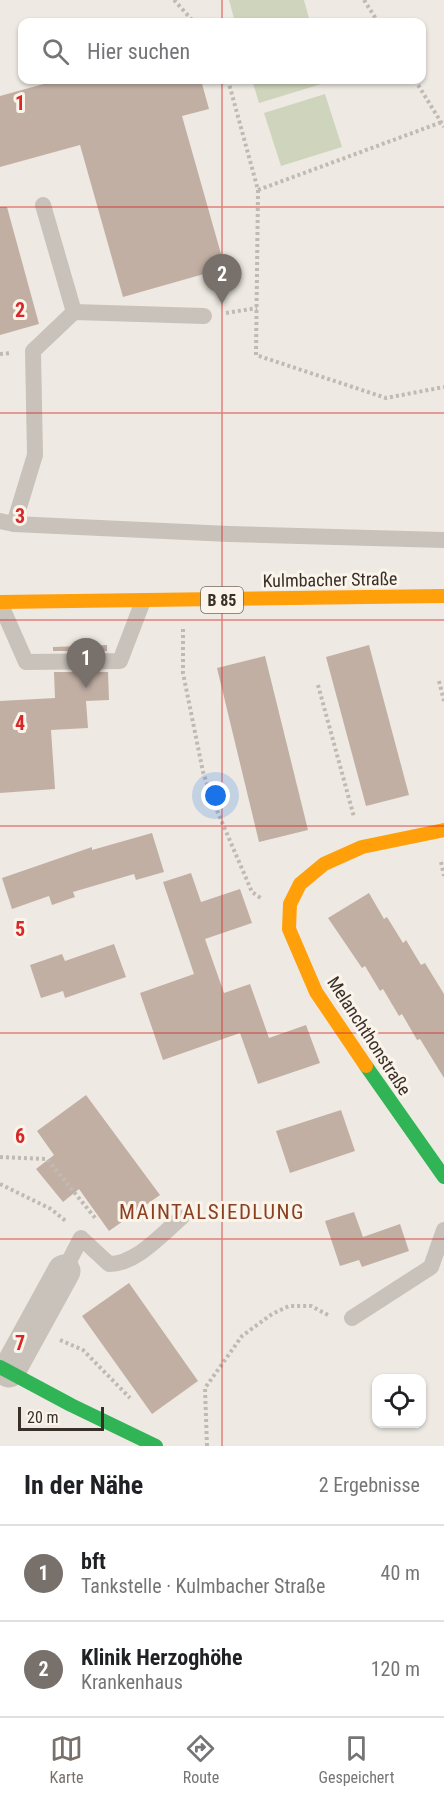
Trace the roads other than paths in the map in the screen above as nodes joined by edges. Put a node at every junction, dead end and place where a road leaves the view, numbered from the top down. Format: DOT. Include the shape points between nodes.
graph roads {
  1 [pos="43,205"];
  2 [pos="74,312"];
  3 [pos="204,316"];
  4 [pos="7,522"];
  5 [pos="444,540"];
  6 [pos="444,596"];
  7 [pos="143,601"];
  8 [pos="0,603"];
  9 [pos="444,830"];
  10 [pos="444,1177"];
  11 [pos="182,1218"];
  12 [pos="444,1230"];
  13 [pos="64,1271"];
  14 [pos="352,1318"];
  15 [pos="5,1369"];
  16 [pos="156,1446"];
  1 -- 2 [label="lane"];
  2 -- 3 [label="lane"];
  2 -- 4 [label="lane" via="33,351 35,454"];
  4 -- 5 [label="lane"];
  6 -- 7 [label="street, Kulmbacher Straße / B 85"];
  7 -- 8 [label="street, Kulmbacher Straße / B 85"];
  7 -- 8 [label="lane" via="120,661 26,662"];
  9 -- 10 [label="street, Melanchthonstraße" via="362,847 324,864 300,884 290,904 289,928 316,992"];
  11 -- 13 [label="lane" via="139,1253 117,1264 109,1264 81,1238"];
  12 -- 14 [label="lane" via="431,1267"];
  13 -- 15 [label="street"];
  15 -- 16 [label="street"];
}
